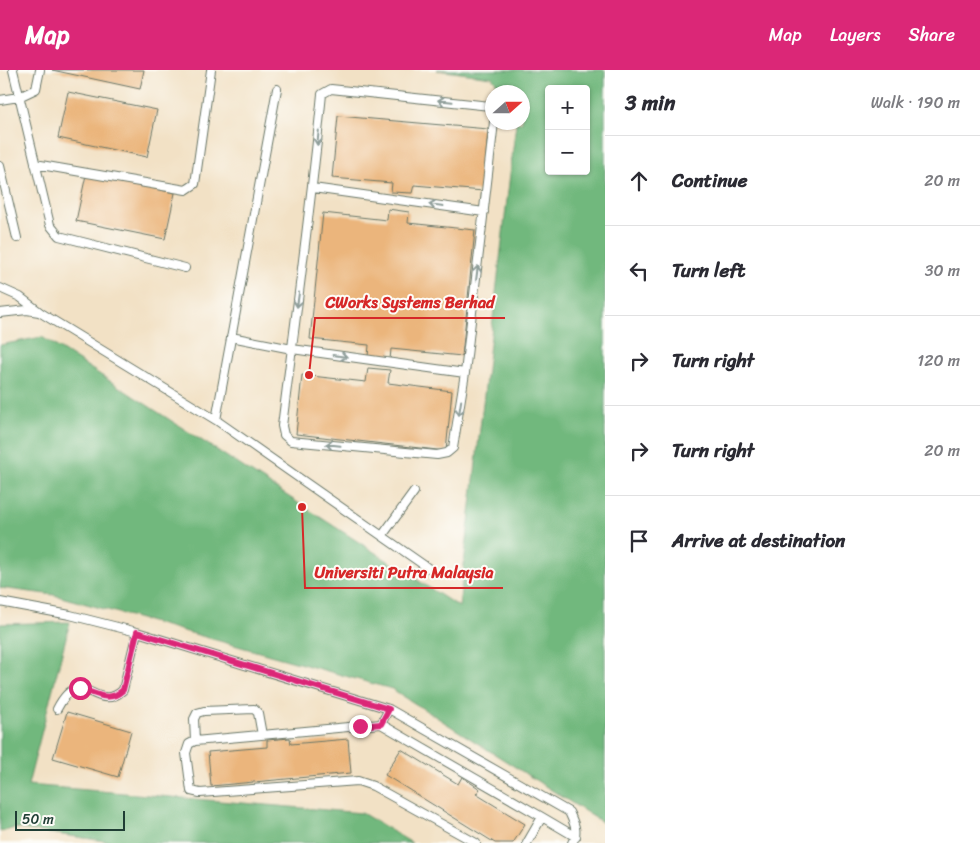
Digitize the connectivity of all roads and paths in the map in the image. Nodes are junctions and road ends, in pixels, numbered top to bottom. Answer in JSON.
{"nodes":[{"id":1,"x":13,"y":70,"type":"edge"},
{"id":2,"x":40,"y":70,"type":"edge"},
{"id":3,"x":211,"y":70,"type":"edge"},
{"id":4,"x":277,"y":89,"type":"dead end"},
{"id":5,"x":19,"y":97,"type":"junction"},
{"id":6,"x":0,"y":100,"type":"edge"},
{"id":7,"x":485,"y":106,"type":"edge"},
{"id":8,"x":493,"y":130,"type":"edge"},
{"id":9,"x":35,"y":164,"type":"junction"},
{"id":10,"x":0,"y":166,"type":"edge"},
{"id":11,"x":313,"y":188,"type":"junction"},
{"id":12,"x":484,"y":212,"type":"junction"},
{"id":13,"x":17,"y":238,"type":"dead end"},
{"id":14,"x":185,"y":268,"type":"dead end"},
{"id":15,"x":0,"y":288,"type":"edge"},
{"id":16,"x":0,"y":313,"type":"edge"},
{"id":17,"x":41,"y":313,"type":"junction"},
{"id":18,"x":231,"y":338,"type":"junction"},
{"id":19,"x":292,"y":349,"type":"junction"},
{"id":20,"x":466,"y":373,"type":"junction"},
{"id":21,"x":216,"y":420,"type":"junction"},
{"id":22,"x":414,"y":492,"type":"dead end"},
{"id":23,"x":382,"y":536,"type":"junction"},
{"id":24,"x":428,"y":568,"type":"dead end"},
{"id":25,"x":0,"y":602,"type":"edge"},
{"id":26,"x":137,"y":632,"type":"junction"},
{"id":27,"x":57,"y":709,"type":"dead end"},
{"id":28,"x":389,"y":709,"type":"junction"},
{"id":29,"x":381,"y":724,"type":"junction"},
{"id":30,"x":262,"y":735,"type":"junction"},
{"id":31,"x":195,"y":741,"type":"junction"},
{"id":32,"x":542,"y":817,"type":"junction"},
{"id":33,"x":574,"y":840,"type":"edge"},
{"id":34,"x":476,"y":843,"type":"edge"},
{"id":35,"x":527,"y":843,"type":"edge"}],
"edges":[{"from":1,"to":5,"type":"lane"},
{"from":2,"to":5,"type":"lane"},
{"from":3,"to":9,"type":"lane"},
{"from":4,"to":18,"type":"lane"},
{"from":5,"to":6,"type":"lane"},
{"from":5,"to":9,"type":"lane"},
{"from":7,"to":11,"type":"lane","one_way":true},
{"from":8,"to":12,"type":"lane"},
{"from":9,"to":14,"type":"lane"},
{"from":10,"to":13,"type":"lane"},
{"from":12,"to":11,"type":"lane","one_way":true},
{"from":11,"to":19,"type":"lane","one_way":true},
{"from":20,"to":12,"type":"lane","one_way":true},
{"from":15,"to":17,"type":"lane"},
{"from":16,"to":17,"type":"lane"},
{"from":17,"to":21,"type":"lane"},
{"from":18,"to":19,"type":"lane"},
{"from":18,"to":21,"type":"lane"},
{"from":19,"to":20,"type":"lane","one_way":true},
{"from":20,"to":19,"type":"lane","one_way":true},
{"from":21,"to":23,"type":"lane"},
{"from":22,"to":23,"type":"lane"},
{"from":23,"to":24,"type":"lane"},
{"from":25,"to":26,"type":"lane"},
{"from":26,"to":27,"type":"lane"},
{"from":26,"to":28,"type":"lane"},
{"from":28,"to":29,"type":"lane"},
{"from":28,"to":33,"type":"lane"},
{"from":29,"to":30,"type":"lane"},
{"from":29,"to":32,"type":"lane"},
{"from":30,"to":31,"type":"lane"},
{"from":30,"to":31,"type":"lane"},
{"from":31,"to":34,"type":"lane"},
{"from":32,"to":33,"type":"lane"},
{"from":32,"to":35,"type":"lane"}]}
